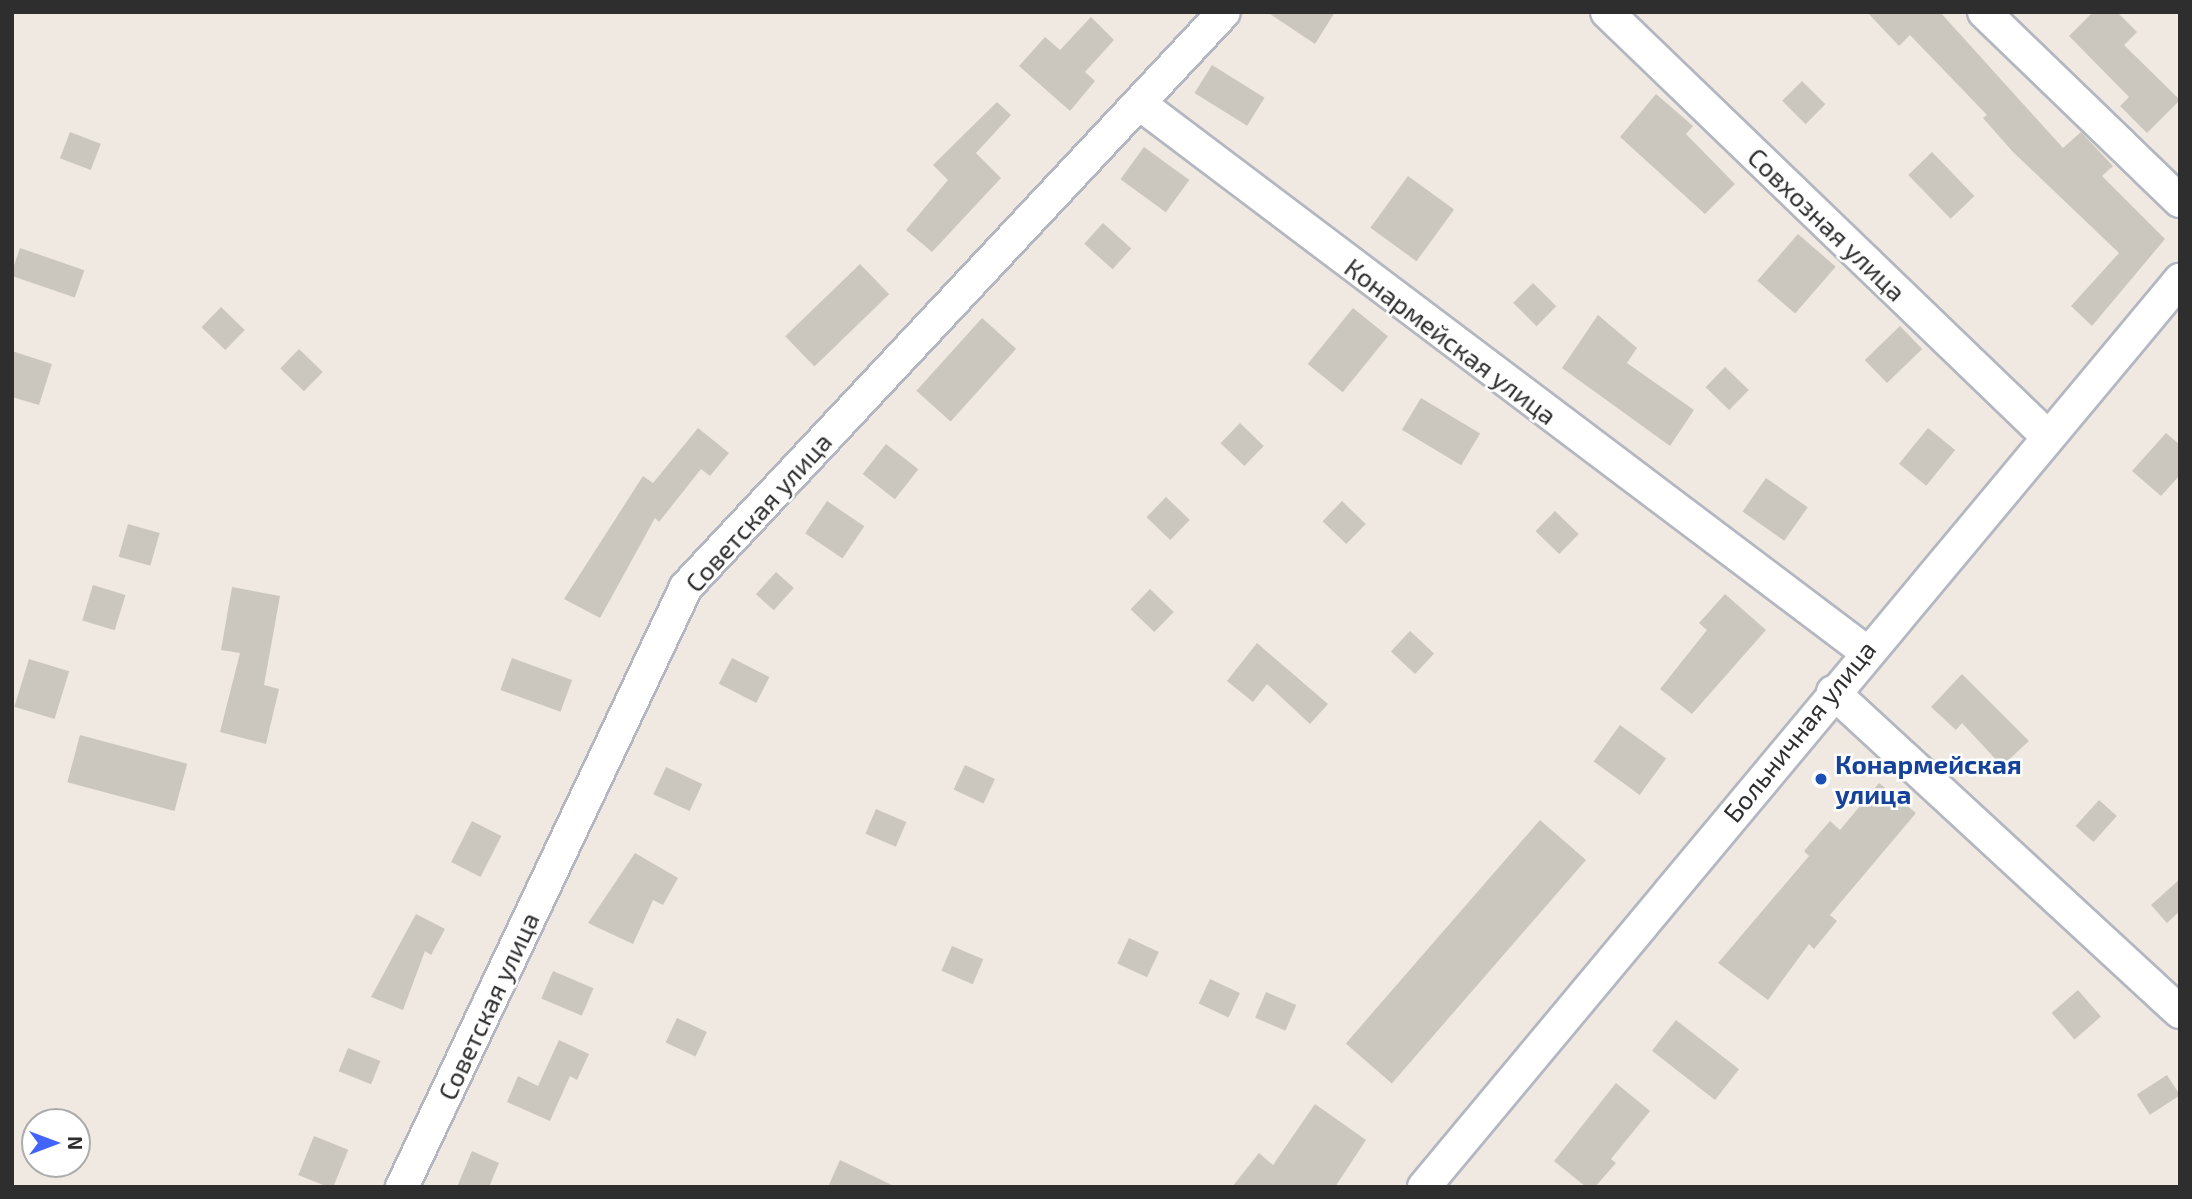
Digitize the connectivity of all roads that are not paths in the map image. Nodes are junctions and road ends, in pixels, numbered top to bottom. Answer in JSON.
{"nodes":[{"id":1,"x":1224,"y":12,"type":"edge"},
{"id":2,"x":1608,"y":12,"type":"edge"},
{"id":3,"x":1984,"y":12,"type":"edge"},
{"id":4,"x":1140,"y":104,"type":"junction"},
{"id":5,"x":2180,"y":201,"type":"edge"},
{"id":6,"x":2180,"y":280,"type":"edge"},
{"id":7,"x":2046,"y":435,"type":"junction"},
{"id":8,"x":1865,"y":651,"type":"junction"},
{"id":9,"x":1833,"y":692,"type":"junction"},
{"id":10,"x":2180,"y":1012,"type":"edge"},
{"id":11,"x":402,"y":1187,"type":"edge"},
{"id":12,"x":1424,"y":1187,"type":"edge"}],
"edges":[{"from":1,"to":4,"type":"street","name":"Советская улица"},
{"from":2,"to":7,"type":"street","name":"Совхозная улица"},
{"from":3,"to":5,"type":"street"},
{"from":4,"to":8,"type":"street","name":"Конармейская улица"},
{"from":4,"to":11,"type":"street","name":"Советская улица"},
{"from":6,"to":7,"type":"street","name":"Больничная улица"},
{"from":7,"to":8,"type":"street","name":"Больничная улица"},
{"from":8,"to":9,"type":"street","name":"Больничная улица"},
{"from":9,"to":10,"type":"street"},
{"from":9,"to":12,"type":"street","name":"Больничная улица"}]}
